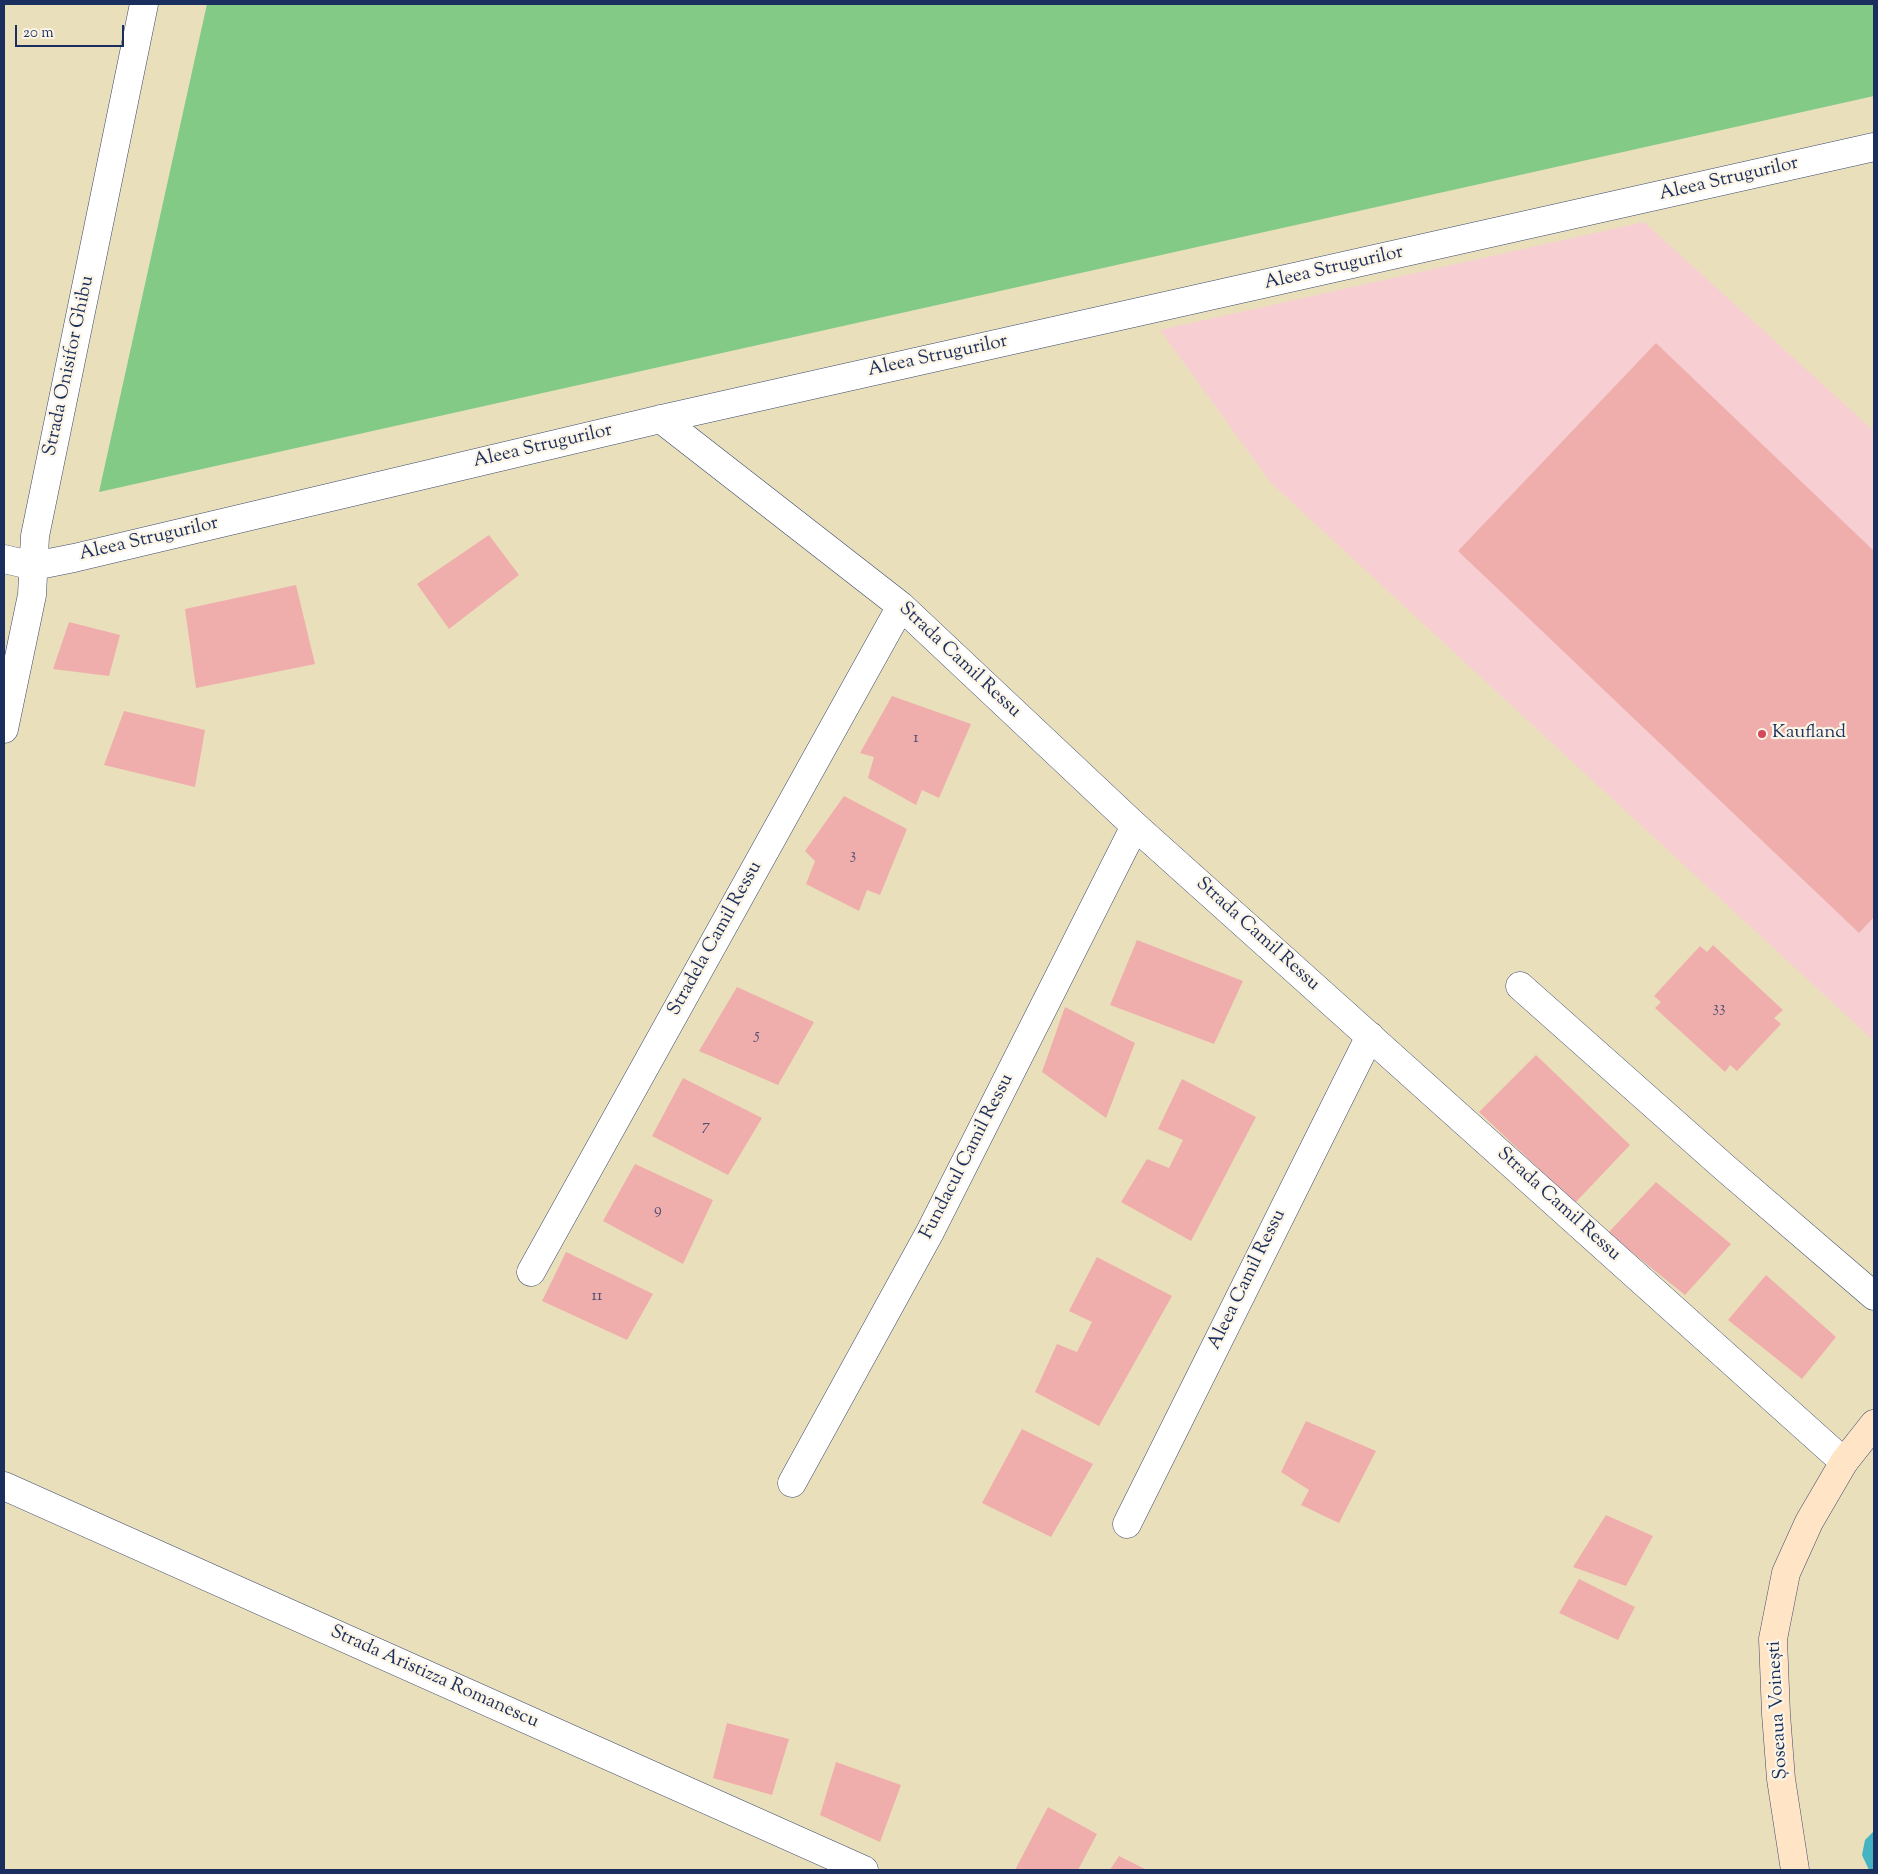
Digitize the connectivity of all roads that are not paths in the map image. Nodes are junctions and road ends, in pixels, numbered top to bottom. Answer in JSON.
{"nodes":[{"id":1,"x":144,"y":4,"type":"edge"},
{"id":2,"x":1874,"y":147,"type":"edge"},
{"id":3,"x":661,"y":419,"type":"junction"},
{"id":4,"x":4,"y":559,"type":"edge"},
{"id":5,"x":34,"y":566,"type":"junction"},
{"id":6,"x":901,"y":606,"type":"junction"},
{"id":7,"x":4,"y":729,"type":"edge"},
{"id":8,"x":1135,"y":826,"type":"junction"},
{"id":9,"x":1520,"y":986,"type":"dead end"},
{"id":10,"x":1370,"y":1036,"type":"junction"},
{"id":11,"x":531,"y":1272,"type":"dead end"},
{"id":12,"x":1874,"y":1296,"type":"edge"},
{"id":13,"x":1874,"y":1424,"type":"edge"},
{"id":14,"x":1844,"y":1462,"type":"junction"},
{"id":15,"x":792,"y":1483,"type":"dead end"},
{"id":16,"x":4,"y":1486,"type":"edge"},
{"id":17,"x":1127,"y":1524,"type":"dead end"},
{"id":18,"x":864,"y":1870,"type":"edge"},
{"id":19,"x":1795,"y":1870,"type":"edge"}],
"edges":[{"from":1,"to":5,"type":"street","name":"Strada Onisifor Ghibu"},
{"from":2,"to":3,"type":"street","name":"Aleea Strugurilor"},
{"from":3,"to":5,"type":"street","name":"Aleea Strugurilor"},
{"from":3,"to":6,"type":"street","name":"Strada Camil Ressu"},
{"from":4,"to":5,"type":"street","name":"Aleea Strugurilor"},
{"from":5,"to":7,"type":"street","name":"Strada Onisifor Ghibu"},
{"from":6,"to":8,"type":"street","name":"Strada Camil Ressu"},
{"from":6,"to":11,"type":"street","name":"Stradela Camil Ressu"},
{"from":8,"to":10,"type":"street","name":"Strada Camil Ressu"},
{"from":8,"to":15,"type":"street","name":"Fundacul Camil Ressu"},
{"from":9,"to":12,"type":"street"},
{"from":10,"to":14,"type":"street","name":"Strada Camil Ressu"},
{"from":10,"to":17,"type":"street","name":"Aleea Camil Ressu"},
{"from":13,"to":14,"type":"main road","name":"Șoseaua Voinești"},
{"from":14,"to":19,"type":"main road","name":"Șoseaua Voinești"},
{"from":16,"to":18,"type":"street","name":"Strada Aristizza Romanescu"}]}
